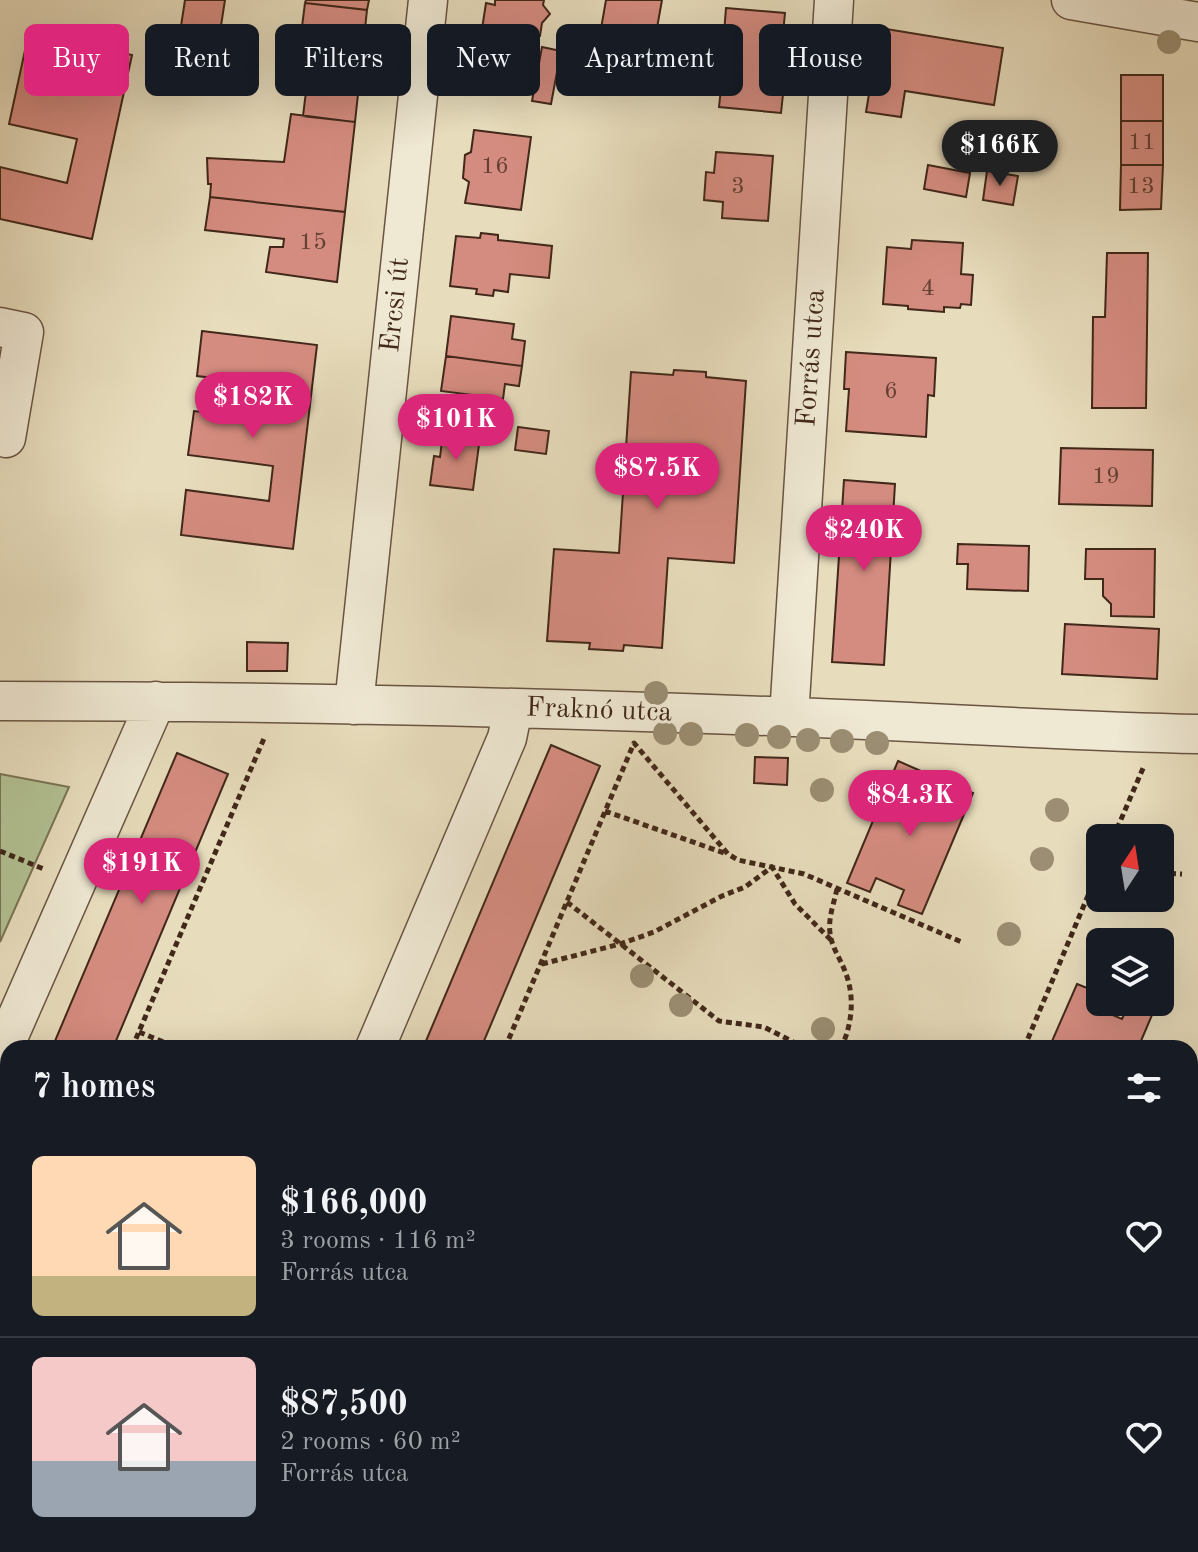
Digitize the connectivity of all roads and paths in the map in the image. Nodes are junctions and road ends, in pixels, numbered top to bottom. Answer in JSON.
{"nodes":[{"id":1,"x":428,"y":0,"type":"edge"},
{"id":2,"x":834,"y":0,"type":"edge"},
{"id":3,"x":1071,"y":0,"type":"edge"},
{"id":4,"x":1198,"y":22,"type":"edge"},
{"id":5,"x":0,"y":327,"type":"edge"},
{"id":6,"x":6,"y":438,"type":"dead end"},
{"id":7,"x":0,"y":701,"type":"edge"},
{"id":8,"x":156,"y":701,"type":"junction"},
{"id":9,"x":354,"y":705,"type":"junction"},
{"id":10,"x":513,"y":709,"type":"junction"},
{"id":11,"x":789,"y":717,"type":"junction"},
{"id":12,"x":266,"y":734,"type":"dead end"},
{"id":13,"x":1198,"y":734,"type":"edge"},
{"id":14,"x":1147,"y":761,"type":"dead end"},
{"id":15,"x":605,"y":811,"type":"junction"},
{"id":16,"x":1119,"y":824,"type":"edge"},
{"id":17,"x":0,"y":851,"type":"edge"},
{"id":18,"x":728,"y":854,"type":"junction"},
{"id":19,"x":772,"y":867,"type":"junction"},
{"id":20,"x":1174,"y":874,"type":"edge"},
{"id":21,"x":1182,"y":874,"type":"dead end"},
{"id":22,"x":76,"y":882,"type":"junction"},
{"id":23,"x":837,"y":889,"type":"junction"},
{"id":24,"x":1086,"y":900,"type":"edge"},
{"id":25,"x":567,"y":902,"type":"junction"},
{"id":26,"x":832,"y":941,"type":"junction"},
{"id":27,"x":964,"y":943,"type":"dead end"},
{"id":28,"x":620,"y":944,"type":"junction"},
{"id":29,"x":541,"y":964,"type":"junction"},
{"id":30,"x":139,"y":1032,"type":"junction"},
{"id":31,"x":7,"y":1040,"type":"edge"},
{"id":32,"x":136,"y":1040,"type":"edge"},
{"id":33,"x":158,"y":1040,"type":"edge"},
{"id":34,"x":378,"y":1040,"type":"edge"},
{"id":35,"x":508,"y":1040,"type":"edge"},
{"id":36,"x":789,"y":1040,"type":"edge"},
{"id":37,"x":845,"y":1040,"type":"edge"},
{"id":38,"x":1027,"y":1040,"type":"edge"}],
"edges":[{"from":1,"to":9,"type":"street","name":"Ercsi út"},
{"from":2,"to":11,"type":"street","name":"Forrás utca"},
{"from":3,"to":4,"type":"street"},
{"from":5,"to":6,"type":"street"},
{"from":7,"to":8,"type":"street","name":"Fraknó utca"},
{"from":8,"to":9,"type":"street","name":"Fraknó utca"},
{"from":8,"to":22,"type":"street"},
{"from":9,"to":10,"type":"street","name":"Fraknó utca"},
{"from":10,"to":11,"type":"street","name":"Fraknó utca"},
{"from":10,"to":34,"type":"street"},
{"from":11,"to":13,"type":"street","name":"Fraknó utca"},
{"from":12,"to":30,"type":"path"},
{"from":14,"to":16,"type":"path"},
{"from":15,"to":18,"type":"path"},
{"from":15,"to":18,"type":"path"},
{"from":15,"to":25,"type":"path"},
{"from":17,"to":22,"type":"path"},
{"from":18,"to":19,"type":"path"},
{"from":19,"to":23,"type":"path"},
{"from":19,"to":26,"type":"path"},
{"from":19,"to":28,"type":"path"},
{"from":20,"to":21,"type":"path"},
{"from":22,"to":31,"type":"street"},
{"from":23,"to":26,"type":"path"},
{"from":23,"to":27,"type":"path"},
{"from":24,"to":38,"type":"path"},
{"from":25,"to":28,"type":"path"},
{"from":25,"to":29,"type":"path"},
{"from":26,"to":37,"type":"path"},
{"from":28,"to":29,"type":"path"},
{"from":28,"to":36,"type":"path"},
{"from":29,"to":35,"type":"path"},
{"from":30,"to":32,"type":"path"},
{"from":30,"to":33,"type":"path"}]}
